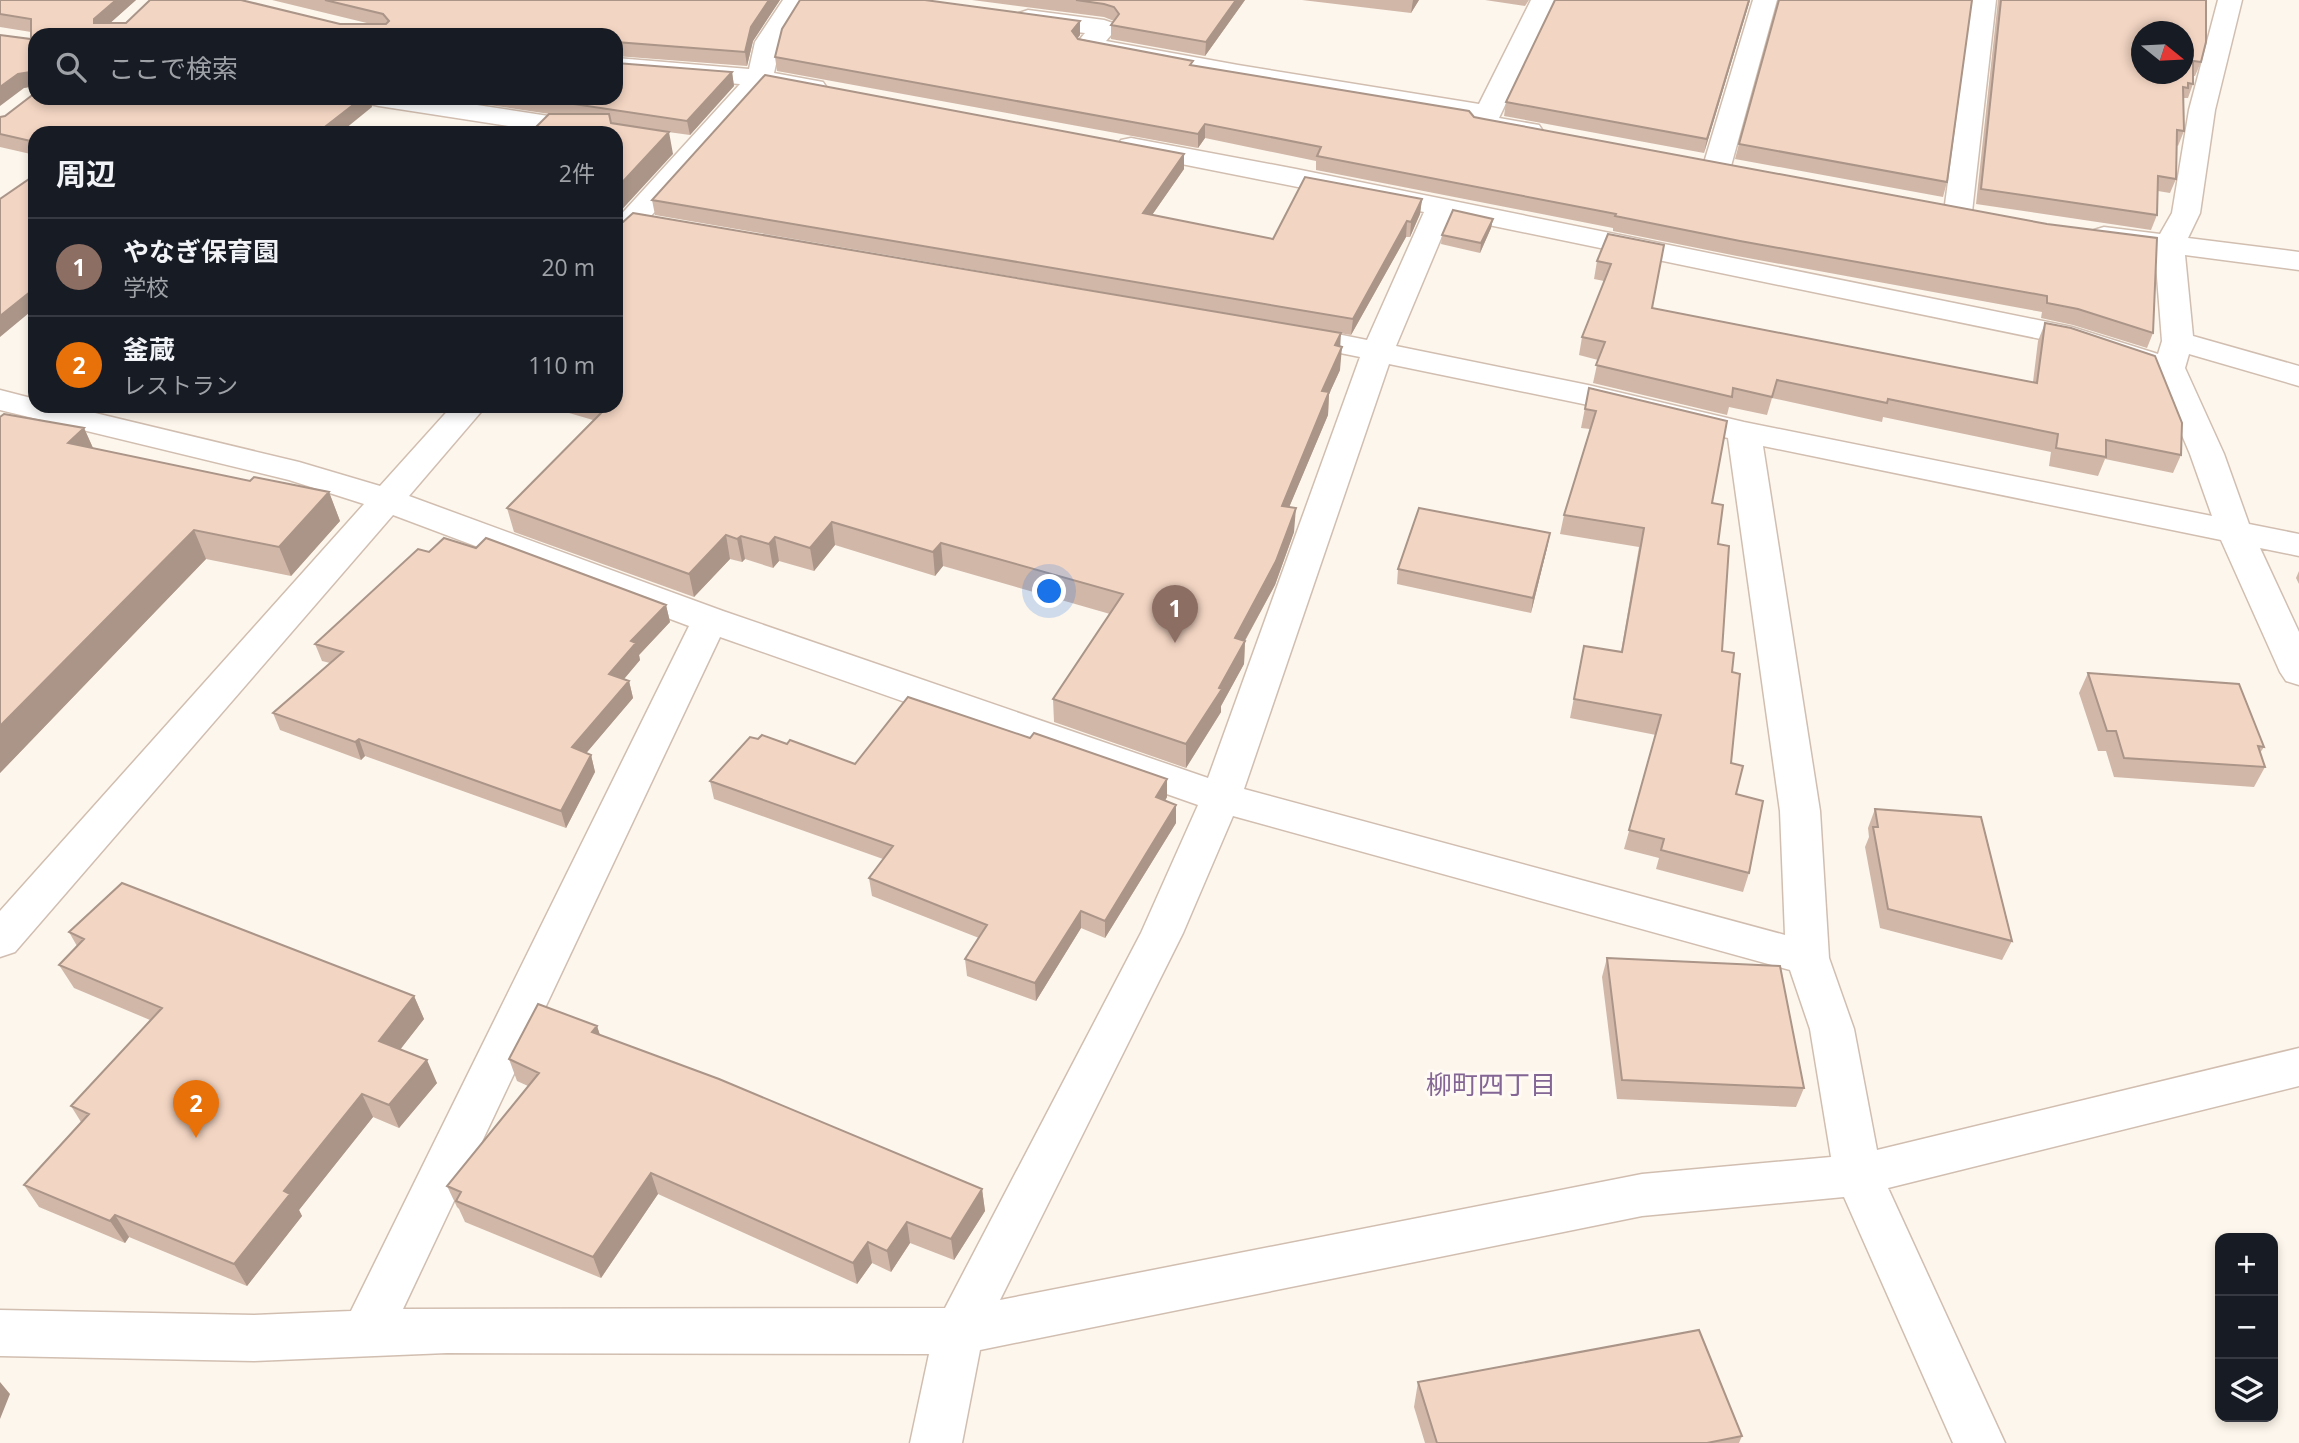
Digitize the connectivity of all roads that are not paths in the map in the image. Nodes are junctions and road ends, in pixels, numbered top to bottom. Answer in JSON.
{"nodes":[{"id":1,"x":795,"y":0,"type":"edge"},
{"id":2,"x":1543,"y":0,"type":"edge"},
{"id":3,"x":1765,"y":0,"type":"edge"},
{"id":4,"x":1984,"y":0,"type":"edge"},
{"id":5,"x":2230,"y":0,"type":"edge"},
{"id":6,"x":1007,"y":15,"type":"edge"},
{"id":7,"x":623,"y":67,"type":"edge"},
{"id":8,"x":760,"y":78,"type":"junction"},
{"id":9,"x":843,"y":93,"type":"edge"},
{"id":10,"x":422,"y":105,"type":"edge"},
{"id":11,"x":441,"y":108,"type":"junction"},
{"id":12,"x":1486,"y":113,"type":"junction"},
{"id":13,"x":422,"y":126,"type":"edge"},
{"id":14,"x":559,"y":126,"type":"edge"},
{"id":15,"x":1548,"y":135,"type":"edge"},
{"id":16,"x":1104,"y":141,"type":"edge"},
{"id":17,"x":1718,"y":166,"type":"edge"},
{"id":18,"x":1440,"y":207,"type":"junction"},
{"id":19,"x":1957,"y":212,"type":"edge"},
{"id":20,"x":634,"y":229,"type":"edge"},
{"id":21,"x":2080,"y":233,"type":"edge"},
{"id":22,"x":2169,"y":246,"type":"junction"},
{"id":23,"x":2299,"y":261,"type":"edge"},
{"id":24,"x":1256,"y":328,"type":"edge"},
{"id":25,"x":1378,"y":351,"type":"junction"},
{"id":26,"x":2173,"y":354,"type":"junction"},
{"id":27,"x":2299,"y":376,"type":"edge"},
{"id":28,"x":0,"y":400,"type":"edge"},
{"id":29,"x":28,"y":404,"type":"edge"},
{"id":30,"x":96,"y":413,"type":"edge"},
{"id":31,"x":464,"y":413,"type":"edge"},
{"id":32,"x":118,"y":416,"type":"edge"},
{"id":33,"x":1744,"y":432,"type":"junction"},
{"id":34,"x":387,"y":500,"type":"junction"},
{"id":35,"x":2234,"y":530,"type":"junction"},
{"id":36,"x":2299,"y":545,"type":"edge"},
{"id":37,"x":710,"y":620,"type":"junction"},
{"id":38,"x":2299,"y":672,"type":"edge"},
{"id":39,"x":1221,"y":798,"type":"junction"},
{"id":40,"x":0,"y":940,"type":"edge"},
{"id":41,"x":1808,"y":958,"type":"junction"},
{"id":42,"x":2299,"y":1068,"type":"edge"},
{"id":43,"x":1858,"y":1175,"type":"junction"},
{"id":44,"x":959,"y":1331,"type":"junction"},
{"id":45,"x":0,"y":1333,"type":"edge"},
{"id":46,"x":366,"y":1333,"type":"junction"},
{"id":47,"x":936,"y":1443,"type":"edge"},
{"id":48,"x":1979,"y":1443,"type":"edge"}],
"edges":[{"from":1,"to":8,"type":"street"},
{"from":2,"to":12,"type":"street"},
{"from":3,"to":17,"type":"street"},
{"from":4,"to":19,"type":"street"},
{"from":5,"to":22,"type":"street"},
{"from":6,"to":12,"type":"street"},
{"from":7,"to":8,"type":"street"},
{"from":8,"to":9,"type":"street"},
{"from":8,"to":20,"type":"street"},
{"from":10,"to":11,"type":"street"},
{"from":11,"to":13,"type":"street"},
{"from":11,"to":14,"type":"street"},
{"from":12,"to":15,"type":"street"},
{"from":16,"to":18,"type":"street"},
{"from":18,"to":25,"type":"street"},
{"from":18,"to":26,"type":"street"},
{"from":21,"to":22,"type":"street"},
{"from":22,"to":23,"type":"street"},
{"from":22,"to":26,"type":"street"},
{"from":24,"to":25,"type":"street"},
{"from":25,"to":33,"type":"street"},
{"from":25,"to":39,"type":"street"},
{"from":26,"to":27,"type":"street"},
{"from":26,"to":35,"type":"street"},
{"from":28,"to":29,"type":"street"},
{"from":30,"to":32,"type":"street"},
{"from":31,"to":34,"type":"street"},
{"from":32,"to":34,"type":"street"},
{"from":33,"to":35,"type":"street"},
{"from":33,"to":41,"type":"street"},
{"from":34,"to":37,"type":"street"},
{"from":34,"to":40,"type":"street"},
{"from":35,"to":36,"type":"street"},
{"from":35,"to":38,"type":"street"},
{"from":37,"to":39,"type":"street"},
{"from":37,"to":46,"type":"street"},
{"from":39,"to":41,"type":"street"},
{"from":39,"to":44,"type":"street"},
{"from":41,"to":43,"type":"street"},
{"from":42,"to":43,"type":"street"},
{"from":43,"to":44,"type":"street"},
{"from":43,"to":48,"type":"street"},
{"from":44,"to":46,"type":"street"},
{"from":44,"to":47,"type":"street"},
{"from":45,"to":46,"type":"street"}]}
